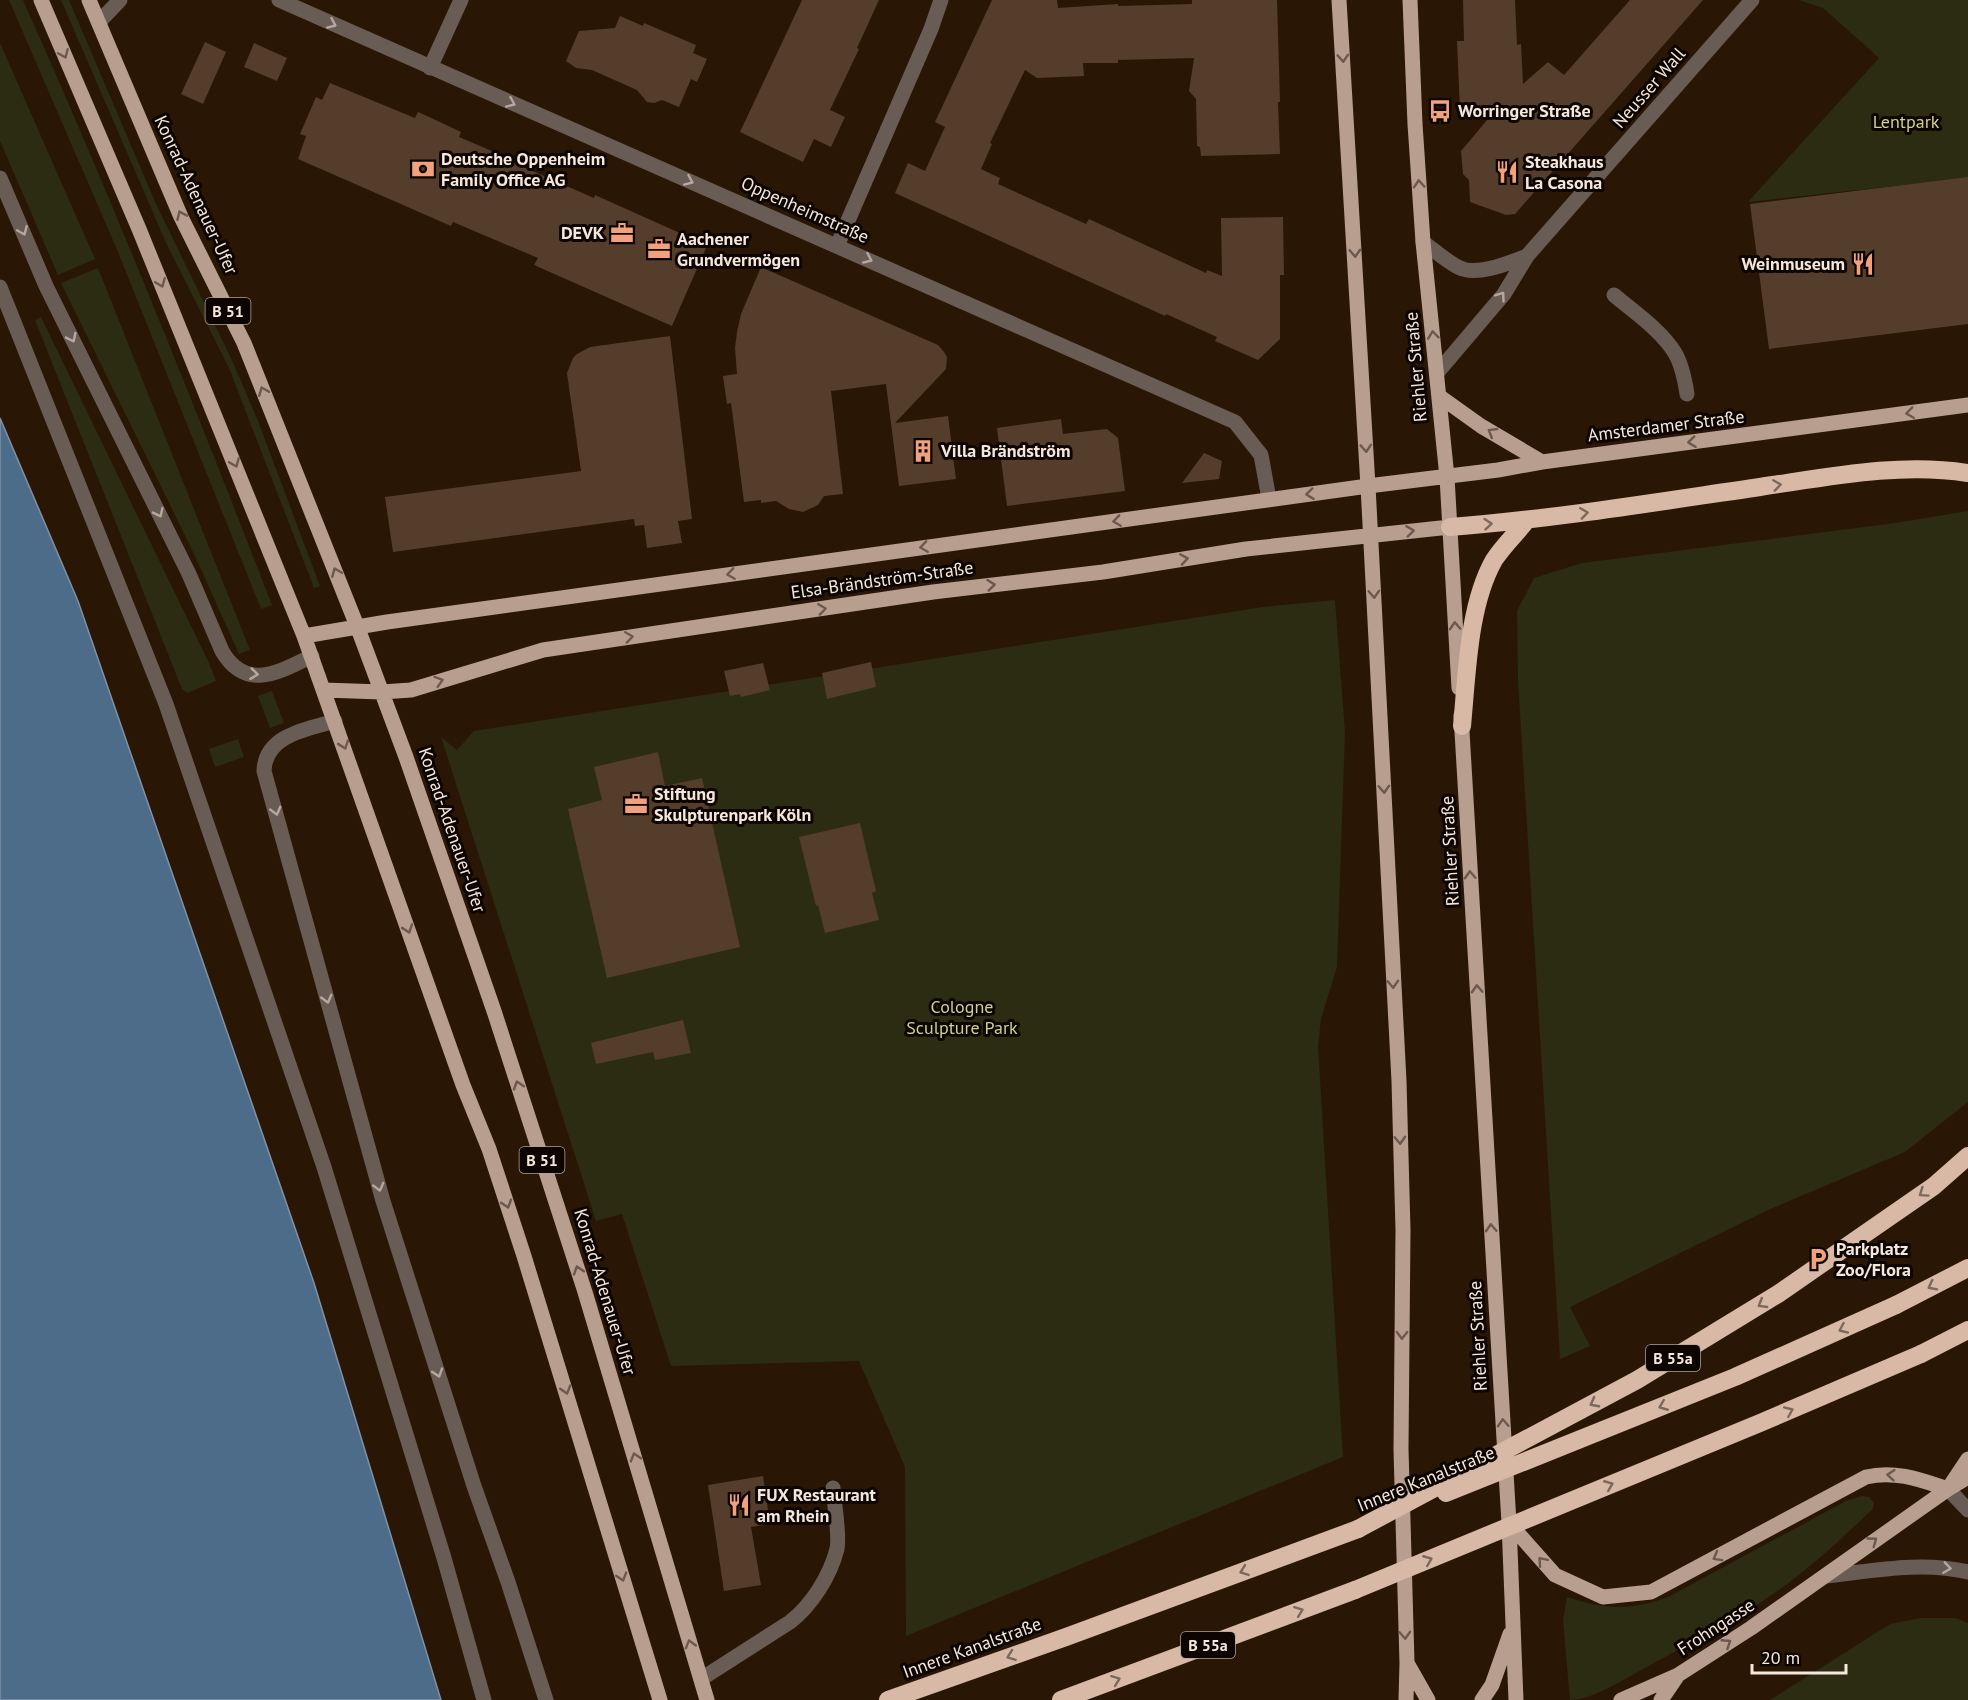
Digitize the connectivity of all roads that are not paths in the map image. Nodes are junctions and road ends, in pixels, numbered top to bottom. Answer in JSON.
{"nodes":[{"id":1,"x":40,"y":0,"type":"edge"},
{"id":2,"x":89,"y":0,"type":"edge"},
{"id":3,"x":120,"y":0,"type":"edge"},
{"id":4,"x":279,"y":0,"type":"edge"},
{"id":5,"x":461,"y":0,"type":"edge"},
{"id":6,"x":941,"y":0,"type":"edge"},
{"id":7,"x":1339,"y":0,"type":"edge"},
{"id":8,"x":1410,"y":0,"type":"edge"},
{"id":9,"x":1752,"y":0,"type":"edge"},
{"id":10,"x":99,"y":22,"type":"junction"},
{"id":11,"x":430,"y":68,"type":"junction"},
{"id":12,"x":0,"y":178,"type":"edge"},
{"id":13,"x":1423,"y":242,"type":"junction"},
{"id":14,"x":837,"y":246,"type":"junction"},
{"id":15,"x":1527,"y":256,"type":"junction"},
{"id":16,"x":0,"y":287,"type":"edge"},
{"id":17,"x":1614,"y":295,"type":"dead end"},
{"id":18,"x":1437,"y":373,"type":"junction"},
{"id":19,"x":1687,"y":394,"type":"dead end"},
{"id":20,"x":1438,"y":396,"type":"junction"},
{"id":21,"x":1968,"y":405,"type":"edge"},
{"id":22,"x":1542,"y":462,"type":"junction"},
{"id":23,"x":1968,"y":473,"type":"edge"},
{"id":24,"x":1446,"y":477,"type":"junction"},
{"id":25,"x":1368,"y":486,"type":"junction"},
{"id":26,"x":1269,"y":500,"type":"junction"},
{"id":27,"x":1526,"y":521,"type":"junction"},
{"id":28,"x":1450,"y":527,"type":"junction"},
{"id":29,"x":1371,"y":536,"type":"junction"},
{"id":30,"x":357,"y":626,"type":"junction"},
{"id":31,"x":304,"y":636,"type":"junction"},
{"id":32,"x":312,"y":656,"type":"junction"},
{"id":33,"x":324,"y":690,"type":"junction"},
{"id":34,"x":382,"y":692,"type":"junction"},
{"id":35,"x":335,"y":721,"type":"junction"},
{"id":36,"x":1462,"y":726,"type":"junction"},
{"id":37,"x":1968,"y":1156,"type":"edge"},
{"id":38,"x":1968,"y":1268,"type":"edge"},
{"id":39,"x":1968,"y":1330,"type":"edge"},
{"id":40,"x":1968,"y":1459,"type":"edge"},
{"id":41,"x":1968,"y":1477,"type":"edge"},
{"id":42,"x":833,"y":1488,"type":"dead end"},
{"id":43,"x":1948,"y":1489,"type":"junction"},
{"id":44,"x":1968,"y":1510,"type":"edge"},
{"id":45,"x":1509,"y":1523,"type":"junction"},
{"id":46,"x":1358,"y":1529,"type":"junction"},
{"id":47,"x":1968,"y":1572,"type":"edge"},
{"id":48,"x":1826,"y":1576,"type":"junction"},
{"id":49,"x":1513,"y":1626,"type":"junction"},
{"id":50,"x":1407,"y":1663,"type":"junction"},
{"id":51,"x":1678,"y":1675,"type":"junction"},
{"id":52,"x":701,"y":1679,"type":"junction"},
{"id":53,"x":484,"y":1700,"type":"edge"},
{"id":54,"x":546,"y":1700,"type":"edge"},
{"id":55,"x":660,"y":1700,"type":"edge"},
{"id":56,"x":707,"y":1700,"type":"edge"},
{"id":57,"x":888,"y":1700,"type":"edge"},
{"id":58,"x":1061,"y":1700,"type":"edge"},
{"id":59,"x":1406,"y":1700,"type":"edge"},
{"id":60,"x":1428,"y":1700,"type":"edge"},
{"id":61,"x":1482,"y":1700,"type":"edge"},
{"id":62,"x":1516,"y":1700,"type":"edge"},
{"id":63,"x":1621,"y":1700,"type":"edge"},
{"id":64,"x":1661,"y":1700,"type":"edge"}],
"edges":[{"from":1,"to":31,"type":"main road","number":"B 51","one_way":true},
{"from":2,"to":10,"type":"main road","name":"Konrad-Adenauer-Ufer","number":"B 51"},
{"from":3,"to":10,"type":"street"},
{"from":4,"to":11,"type":"street","name":"Oppenheimstraße","one_way":true},
{"from":5,"to":11,"type":"street"},
{"from":6,"to":14,"type":"street"},
{"from":7,"to":25,"type":"main road","one_way":true},
{"from":13,"to":8,"type":"main road","name":"Riehler Straße","one_way":true},
{"from":9,"to":15,"type":"street","name":"Neusser Wall"},
{"from":30,"to":10,"type":"main road","name":"Konrad-Adenauer-Ufer","number":"B 51","one_way":true},
{"from":11,"to":14,"type":"street","name":"Oppenheimstraße","one_way":true},
{"from":12,"to":32,"type":"street","one_way":true},
{"from":13,"to":15,"type":"street","name":"Neusser Wall"},
{"from":18,"to":13,"type":"main road","name":"Riehler Straße","one_way":true},
{"from":14,"to":26,"type":"street","name":"Oppenheimstraße","one_way":true},
{"from":18,"to":15,"type":"street","name":"Neusser Wall","one_way":true},
{"from":16,"to":53,"type":"street"},
{"from":17,"to":19,"type":"street"},
{"from":18,"to":20,"type":"main road","name":"Riehler Straße"},
{"from":22,"to":20,"type":"main road","one_way":true},
{"from":20,"to":24,"type":"main road","name":"Riehler Straße"},
{"from":21,"to":22,"type":"main road","name":"Amsterdamer Straße","one_way":true},
{"from":22,"to":24,"type":"main road","name":"Amsterdamer Straße"},
{"from":27,"to":23,"type":"highway","one_way":true},
{"from":24,"to":25,"type":"main road","name":"Amsterdamer Straße"},
{"from":24,"to":28,"type":"main road","name":"Riehler Straße"},
{"from":25,"to":26,"type":"main road","name":"Elsa-Brändström-Straße","one_way":true},
{"from":25,"to":29,"type":"main road"},
{"from":26,"to":30,"type":"main road","name":"Elsa-Brändström-Straße","one_way":true},
{"from":28,"to":27,"type":"highway","one_way":true},
{"from":27,"to":36,"type":"highway"},
{"from":29,"to":28,"type":"main road","name":"Elsa-Brändström-Straße","one_way":true},
{"from":36,"to":28,"type":"main road","name":"Riehler Straße","one_way":true},
{"from":34,"to":29,"type":"main road","name":"Elsa-Brändström-Straße","one_way":true},
{"from":29,"to":50,"type":"main road","one_way":true},
{"from":30,"to":31,"type":"main road","name":"Elsa-Brändström-Straße"},
{"from":30,"to":34,"type":"main road","name":"Konrad-Adenauer-Ufer","number":"B 51"},
{"from":31,"to":32,"type":"main road","number":"B 51"},
{"from":32,"to":33,"type":"main road","number":"B 51"},
{"from":33,"to":34,"type":"main road","name":"Elsa-Brändström-Straße"},
{"from":33,"to":35,"type":"main road","number":"B 51"},
{"from":52,"to":34,"type":"main road","name":"Konrad-Adenauer-Ufer","number":"B 51","one_way":true},
{"from":35,"to":54,"type":"street","one_way":true},
{"from":35,"to":55,"type":"main road","number":"B 51","one_way":true},
{"from":45,"to":36,"type":"main road","name":"Riehler Straße","one_way":true},
{"from":37,"to":46,"type":"highway","number":"B 55a","one_way":true,"bridge":true},
{"from":38,"to":46,"type":"highway","name":"Innere Kanalstraße","number":"B 55a","one_way":true,"bridge":true},
{"from":58,"to":39,"type":"highway","number":"B 55a","one_way":true,"bridge":true},
{"from":40,"to":43,"type":"main road"},
{"from":41,"to":43,"type":"main road","name":"Frohngasse"},
{"from":42,"to":52,"type":"street"},
{"from":43,"to":44,"type":"street"},
{"from":43,"to":45,"type":"main road","one_way":true},
{"from":48,"to":43,"type":"main road","name":"Frohngasse","one_way":true},
{"from":45,"to":49,"type":"main road","name":"Riehler Straße"},
{"from":46,"to":57,"type":"highway","name":"Innere Kanalstraße","number":"B 55a","one_way":true},
{"from":48,"to":47,"type":"street","one_way":true},
{"from":51,"to":48,"type":"main road","name":"Frohngasse","one_way":true},
{"from":49,"to":61,"type":"main road"},
{"from":49,"to":62,"type":"main road","name":"Riehler Straße"},
{"from":50,"to":59,"type":"main road"},
{"from":50,"to":60,"type":"main road"},
{"from":51,"to":63,"type":"main road","name":"Frohngasse"},
{"from":51,"to":64,"type":"main road"},
{"from":52,"to":56,"type":"main road","name":"Konrad-Adenauer-Ufer","number":"B 51"}]}
